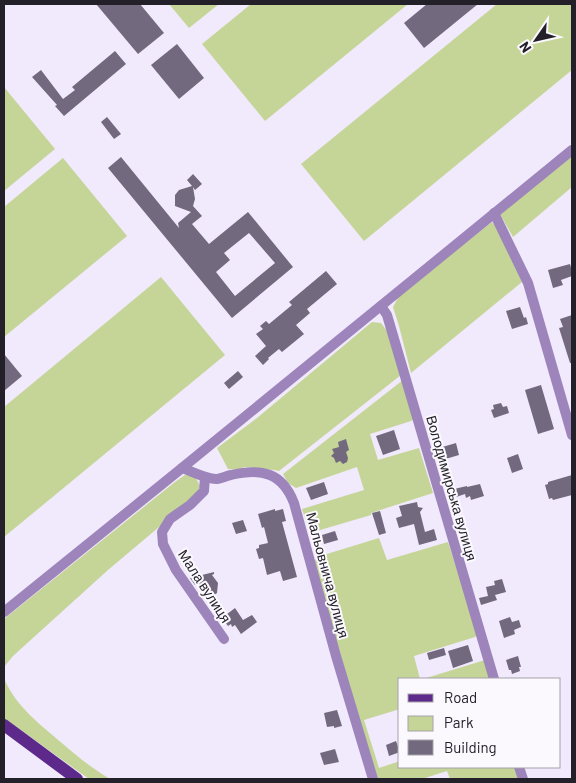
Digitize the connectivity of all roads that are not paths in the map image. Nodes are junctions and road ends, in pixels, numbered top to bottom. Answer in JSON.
{"nodes":[{"id":1,"x":572,"y":150,"type":"edge"},
{"id":2,"x":494,"y":213,"type":"junction"},
{"id":3,"x":381,"y":306,"type":"junction"},
{"id":4,"x":572,"y":435,"type":"edge"},
{"id":5,"x":182,"y":468,"type":"junction"},
{"id":6,"x":205,"y":477,"type":"junction"},
{"id":7,"x":4,"y":612,"type":"edge"},
{"id":8,"x":224,"y":639,"type":"dead end"},
{"id":9,"x":494,"y":678,"type":"edge"},
{"id":10,"x":4,"y":725,"type":"edge"},
{"id":11,"x":77,"y":779,"type":"edge"},
{"id":12,"x":373,"y":779,"type":"edge"}],
"edges":[{"from":1,"to":2,"type":"street"},
{"from":2,"to":3,"type":"street"},
{"from":2,"to":4,"type":"street"},
{"from":3,"to":5,"type":"street"},
{"from":3,"to":9,"type":"street","name":"Володимирська вулиця"},
{"from":5,"to":6,"type":"street","name":"Мальовнича вулиця"},
{"from":5,"to":7,"type":"street"},
{"from":6,"to":8,"type":"street","name":"Мала вулиця"},
{"from":6,"to":12,"type":"street","name":"Мальовнича вулиця"},
{"from":10,"to":11,"type":"main road"}]}
